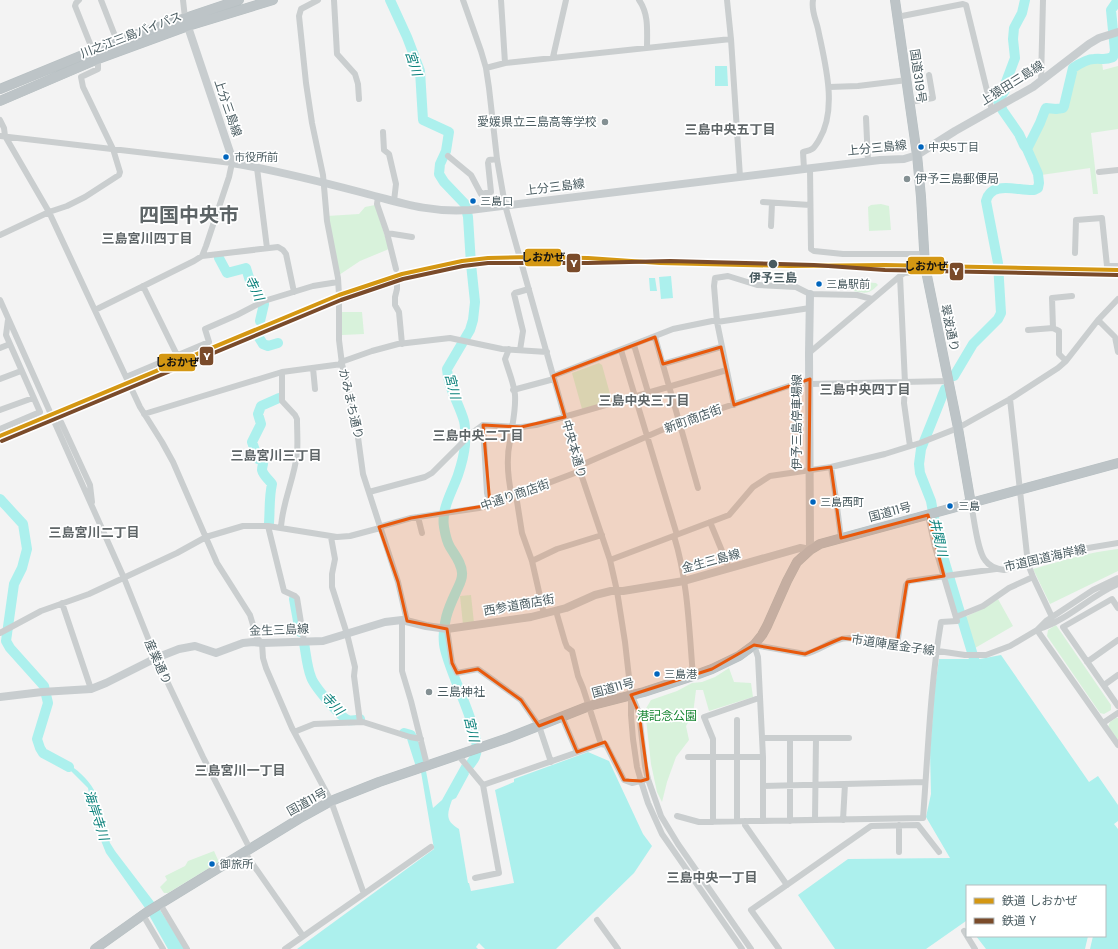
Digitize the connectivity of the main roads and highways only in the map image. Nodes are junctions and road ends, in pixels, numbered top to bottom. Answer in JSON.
{"nodes":[{"id":1,"x":239,"y":0,"type":"edge"},
{"id":2,"x":273,"y":0,"type":"edge"},
{"id":3,"x":895,"y":0,"type":"edge"},
{"id":4,"x":186,"y":22,"type":"junction"},
{"id":5,"x":1115,"y":33,"type":"edge"},
{"id":6,"x":95,"y":55,"type":"junction"},
{"id":7,"x":0,"y":89,"type":"edge"},
{"id":8,"x":0,"y":101,"type":"edge"},
{"id":9,"x":917,"y":156,"type":"junction"},
{"id":10,"x":810,"y":294,"type":"road end"},
{"id":11,"x":1118,"y":463,"type":"edge"},
{"id":12,"x":971,"y":504,"type":"junction"},
{"id":13,"x":810,"y":550,"type":"junction"},
{"id":14,"x":617,"y":591,"type":"joint"},
{"id":15,"x":443,"y":629,"type":"joint"},
{"id":16,"x":0,"y":697,"type":"edge"},
{"id":17,"x":95,"y":949,"type":"edge"}],
"edges":[{"from":1,"to":4,"type":"highway","name":"川之江三島バイパス"},
{"from":2,"to":4,"type":"highway","name":"川之江三島バイパス"},
{"from":3,"to":9,"type":"highway","name":"国道319号"},
{"from":4,"to":6,"type":"highway","name":"川之江三島バイパス"},
{"from":4,"to":6,"type":"highway","name":"川之江三島バイパス"},
{"from":4,"to":9,"type":"main road","name":"上分三島線"},
{"from":5,"to":9,"type":"main road","name":"上猿田三島線"},
{"from":6,"to":7,"type":"highway","name":"川之江三島バイパス"},
{"from":6,"to":8,"type":"highway","name":"川之江三島バイパス"},
{"from":9,"to":12,"type":"highway","name":"翠波通り"},
{"from":10,"to":13,"type":"main road","name":"伊予三島停車場線"},
{"from":11,"to":12,"type":"highway","name":"国道11号"},
{"from":12,"to":13,"type":"highway","name":"国道11号"},
{"from":13,"to":14,"type":"main road","name":"金生三島線"},
{"from":13,"to":17,"type":"highway","name":"国道11号"},
{"from":14,"to":15,"type":"main road","name":"西参道商店街"},
{"from":15,"to":16,"type":"main road","name":"金生三島線"}]}
